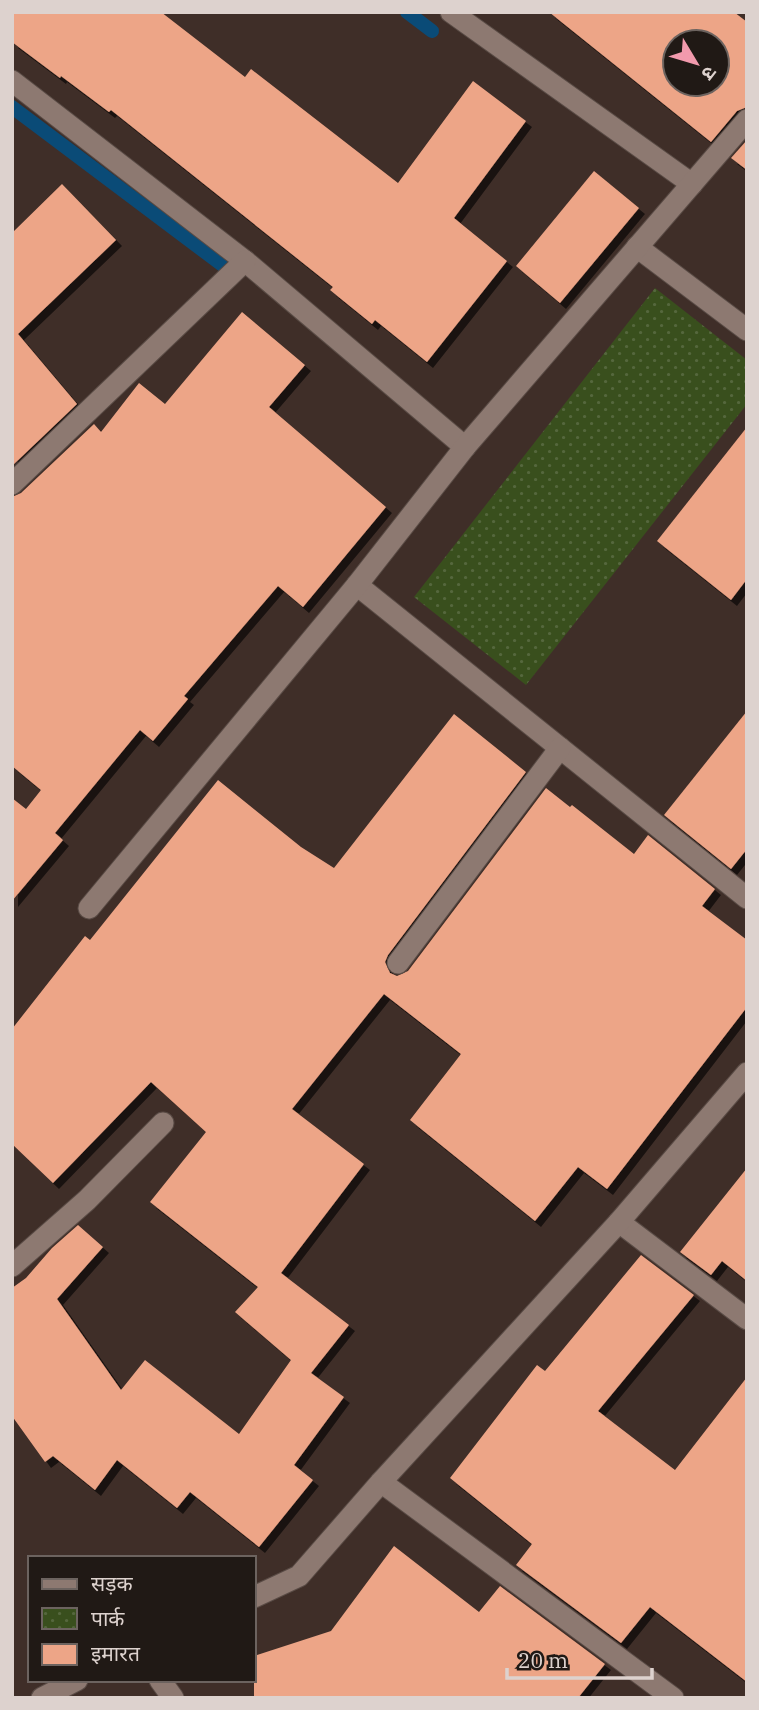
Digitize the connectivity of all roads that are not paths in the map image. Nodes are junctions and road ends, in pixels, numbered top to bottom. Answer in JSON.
{"nodes":[{"id":1,"x":451,"y":12,"type":"edge"},
{"id":2,"x":12,"y":81,"type":"edge"},
{"id":3,"x":747,"y":120,"type":"edge"},
{"id":4,"x":692,"y":184,"type":"junction"},
{"id":5,"x":638,"y":247,"type":"junction"},
{"id":6,"x":245,"y":261,"type":"junction"},
{"id":7,"x":747,"y":330,"type":"edge"},
{"id":8,"x":466,"y":447,"type":"junction"},
{"id":9,"x":12,"y":484,"type":"edge"},
{"id":10,"x":357,"y":585,"type":"junction"},
{"id":11,"x":561,"y":748,"type":"junction"},
{"id":12,"x":747,"y":898,"type":"edge"},
{"id":13,"x":89,"y":908,"type":"dead end"},
{"id":14,"x":398,"y":963,"type":"dead end"},
{"id":15,"x":747,"y":1073,"type":"edge"},
{"id":16,"x":163,"y":1123,"type":"dead end"},
{"id":17,"x":620,"y":1222,"type":"junction"},
{"id":18,"x":12,"y":1266,"type":"edge"},
{"id":19,"x":747,"y":1320,"type":"edge"},
{"id":20,"x":381,"y":1482,"type":"junction"},
{"id":21,"x":256,"y":1596,"type":"edge"},
{"id":22,"x":73,"y":1682,"type":"edge"},
{"id":23,"x":161,"y":1682,"type":"edge"},
{"id":24,"x":43,"y":1698,"type":"edge"},
{"id":25,"x":173,"y":1698,"type":"edge"},
{"id":26,"x":673,"y":1698,"type":"edge"}],
"edges":[{"from":1,"to":4,"type":"street"},
{"from":2,"to":6,"type":"street"},
{"from":3,"to":4,"type":"street"},
{"from":4,"to":5,"type":"street"},
{"from":5,"to":7,"type":"street"},
{"from":5,"to":8,"type":"street"},
{"from":6,"to":8,"type":"street"},
{"from":6,"to":9,"type":"street"},
{"from":8,"to":10,"type":"street"},
{"from":10,"to":11,"type":"street"},
{"from":10,"to":13,"type":"street"},
{"from":11,"to":12,"type":"street"},
{"from":11,"to":14,"type":"street"},
{"from":15,"to":17,"type":"street"},
{"from":16,"to":18,"type":"street"},
{"from":17,"to":19,"type":"street"},
{"from":17,"to":20,"type":"street"},
{"from":20,"to":21,"type":"street"},
{"from":20,"to":26,"type":"street"},
{"from":22,"to":24,"type":"street"},
{"from":23,"to":25,"type":"street"}]}
